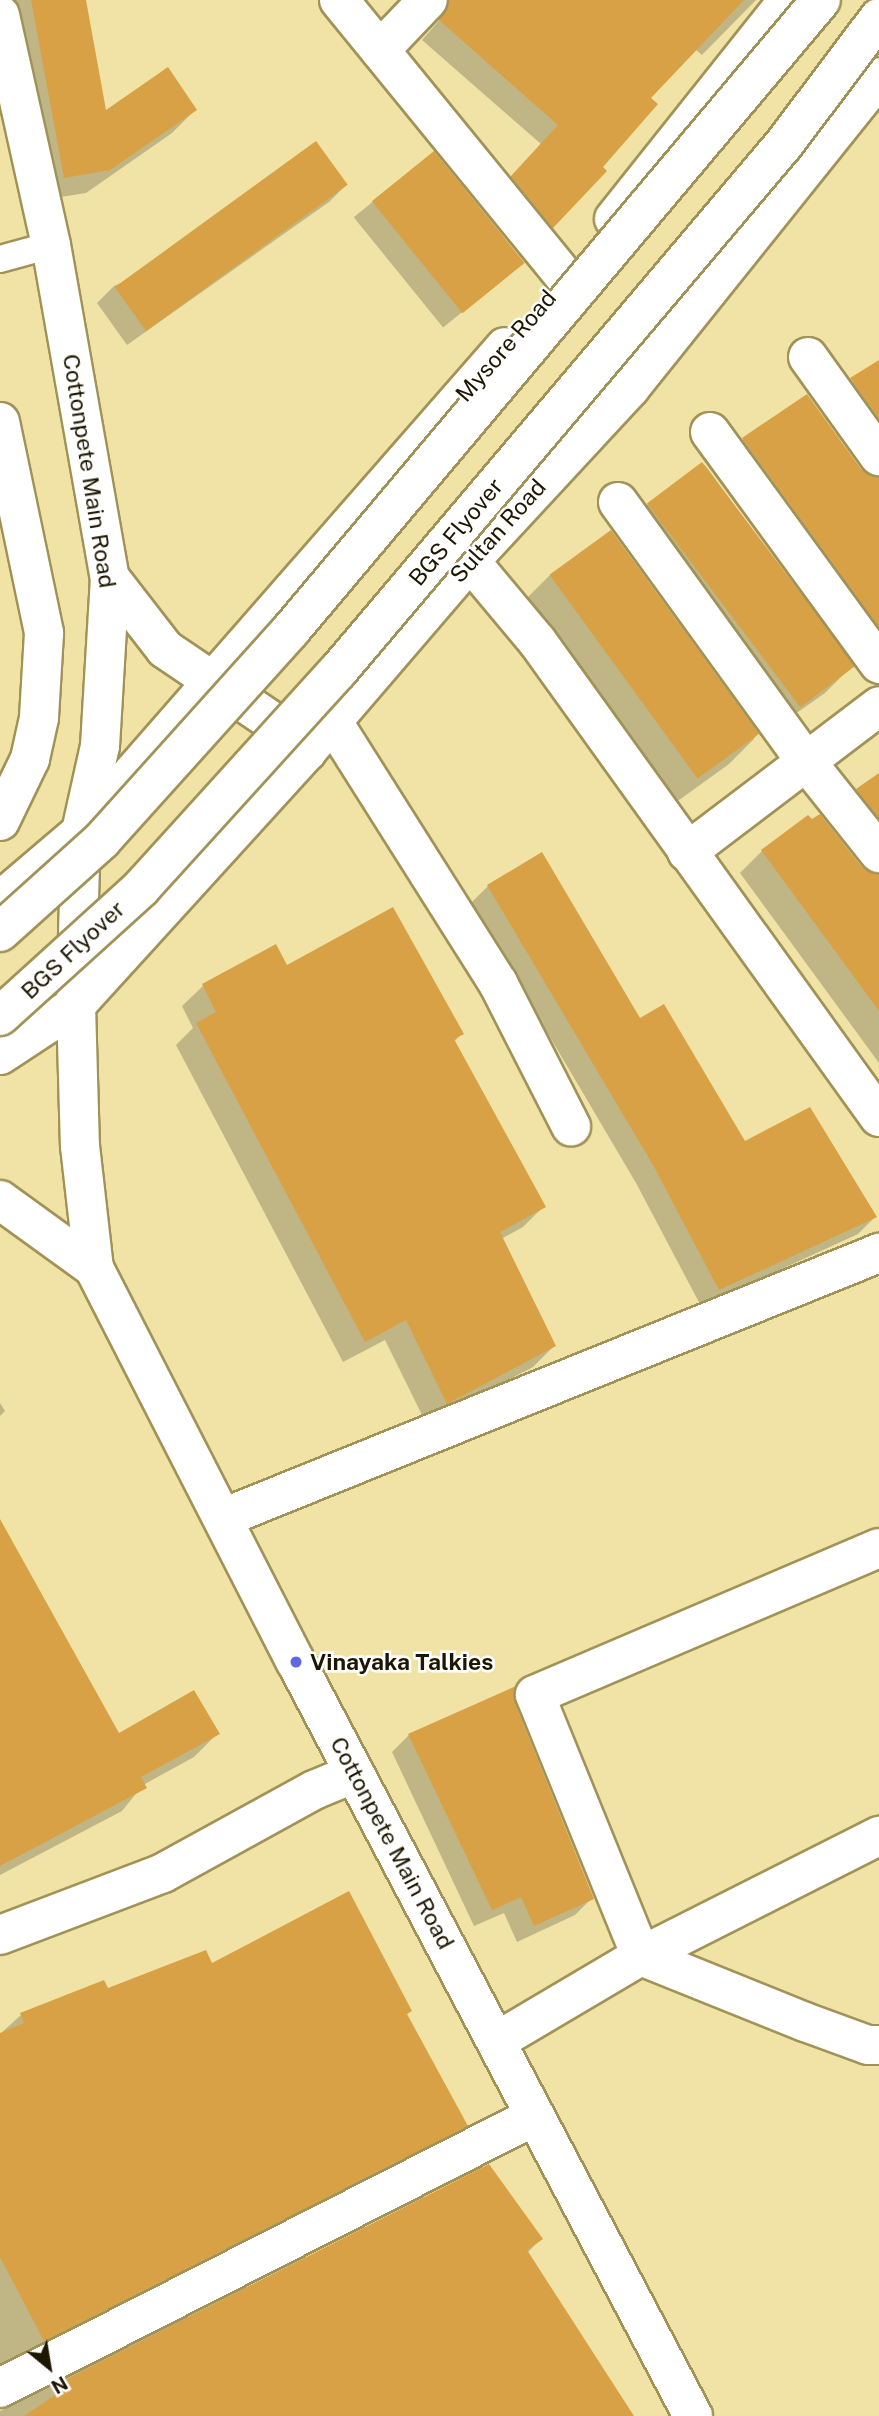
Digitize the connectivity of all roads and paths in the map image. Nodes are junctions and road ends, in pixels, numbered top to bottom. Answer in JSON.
{"nodes":[{"id":1,"x":339,"y":0,"type":"edge"},
{"id":2,"x":428,"y":0,"type":"edge"},
{"id":3,"x":788,"y":0,"type":"edge"},
{"id":4,"x":821,"y":0,"type":"edge"},
{"id":5,"x":0,"y":15,"type":"edge"},
{"id":6,"x":879,"y":18,"type":"edge"},
{"id":7,"x":380,"y":50,"type":"junction"},
{"id":8,"x":879,"y":77,"type":"edge"},
{"id":9,"x":51,"y":245,"type":"junction"},
{"id":10,"x":0,"y":259,"type":"edge"},
{"id":11,"x":565,"y":277,"type":"junction"},
{"id":12,"x":808,"y":357,"type":"dead end"},
{"id":13,"x":0,"y":422,"type":"edge"},
{"id":14,"x":710,"y":432,"type":"dead end"},
{"id":15,"x":879,"y":456,"type":"edge"},
{"id":16,"x":618,"y":502,"type":"dead end"},
{"id":17,"x":470,"y":561,"type":"junction"},
{"id":18,"x":110,"y":578,"type":"junction"},
{"id":19,"x":879,"y":664,"type":"edge"},
{"id":20,"x":214,"y":684,"type":"junction"},
{"id":21,"x":879,"y":706,"type":"edge"},
{"id":22,"x":331,"y":719,"type":"junction"},
{"id":23,"x":307,"y":751,"type":"junction"},
{"id":24,"x":805,"y":760,"type":"junction"},
{"id":25,"x":0,"y":821,"type":"edge"},
{"id":26,"x":81,"y":832,"type":"junction"},
{"id":27,"x":687,"y":852,"type":"junction"},
{"id":28,"x":879,"y":853,"type":"edge"},
{"id":29,"x":1,"y":907,"type":"edge"},
{"id":30,"x":76,"y":1005,"type":"junction"},
{"id":31,"x":0,"y":1016,"type":"edge"},
{"id":32,"x":0,"y":1055,"type":"edge"},
{"id":33,"x":879,"y":1118,"type":"edge"},
{"id":34,"x":571,"y":1126,"type":"dead end"},
{"id":35,"x":0,"y":1200,"type":"edge"},
{"id":36,"x":879,"y":1253,"type":"edge"},
{"id":37,"x":94,"y":1268,"type":"junction"},
{"id":38,"x":223,"y":1518,"type":"junction"},
{"id":39,"x":879,"y":1548,"type":"edge"},
{"id":40,"x":355,"y":1773,"type":"junction"},
{"id":41,"x":879,"y":1836,"type":"edge"},
{"id":42,"x":0,"y":1935,"type":"edge"},
{"id":43,"x":641,"y":1956,"type":"junction"},
{"id":44,"x":497,"y":2041,"type":"junction"},
{"id":45,"x":879,"y":2045,"type":"edge"},
{"id":46,"x":535,"y":2116,"type":"junction"},
{"id":47,"x":0,"y":2388,"type":"edge"},
{"id":48,"x":693,"y":2416,"type":"edge"}],
"edges":[{"from":1,"to":7,"type":"main road"},
{"from":2,"to":7,"type":"main road"},
{"from":3,"to":11,"type":"main road","name":"Mysore Road"},
{"from":4,"to":29,"type":"main road","bridge":true},
{"from":5,"to":9,"type":"main road","name":"Cottonpete Main Road"},
{"from":6,"to":31,"type":"main road","name":"BGS Flyover","bridge":true},
{"from":7,"to":11,"type":"main road"},
{"from":8,"to":17,"type":"main road","name":"Sultan Road"},
{"from":9,"to":10,"type":"lane"},
{"from":9,"to":18,"type":"main road","name":"Cottonpete Main Road"},
{"from":11,"to":20,"type":"main road","name":"Mysore Road"},
{"from":12,"to":15,"type":"main road"},
{"from":13,"to":25,"type":"main road"},
{"from":14,"to":19,"type":"main road"},
{"from":16,"to":24,"type":"main road"},
{"from":17,"to":22,"type":"main road","name":"Sultan Road"},
{"from":17,"to":27,"type":"main road"},
{"from":18,"to":20,"type":"main road"},
{"from":18,"to":26,"type":"main road","name":"Cottonpete Main Road"},
{"from":20,"to":23,"type":"main road"},
{"from":20,"to":26,"type":"main road","name":"Mysore Road"},
{"from":21,"to":24,"type":"main road"},
{"from":22,"to":23,"type":"main road","name":"Sultan Road"},
{"from":22,"to":34,"type":"main road"},
{"from":23,"to":30,"type":"main road","name":"Sultan Road"},
{"from":24,"to":27,"type":"main road"},
{"from":24,"to":28,"type":"main road"},
{"from":26,"to":29,"type":"main road","name":"Mysore Road"},
{"from":26,"to":30,"type":"main road","name":"Cottonpete Main Road"},
{"from":27,"to":33,"type":"main road"},
{"from":30,"to":32,"type":"main road","name":"Sultan Road"},
{"from":30,"to":37,"type":"main road","name":"Cottonpete Main Road"},
{"from":35,"to":37,"type":"main road","name":"Cottonpete Main Road"},
{"from":36,"to":38,"type":"main road"},
{"from":37,"to":38,"type":"main road","name":"Cottonpete Main Road"},
{"from":38,"to":40,"type":"main road","name":"Cottonpete Main Road"},
{"from":39,"to":43,"type":"main road"},
{"from":40,"to":42,"type":"main road"},
{"from":40,"to":44,"type":"main road","name":"Cottonpete Main Road"},
{"from":41,"to":43,"type":"main road"},
{"from":43,"to":44,"type":"main road"},
{"from":43,"to":45,"type":"main road"},
{"from":44,"to":46,"type":"main road","name":"Cottonpete Main Road"},
{"from":46,"to":47,"type":"main road"},
{"from":46,"to":48,"type":"main road","name":"Cottonpete Main Road"}]}
